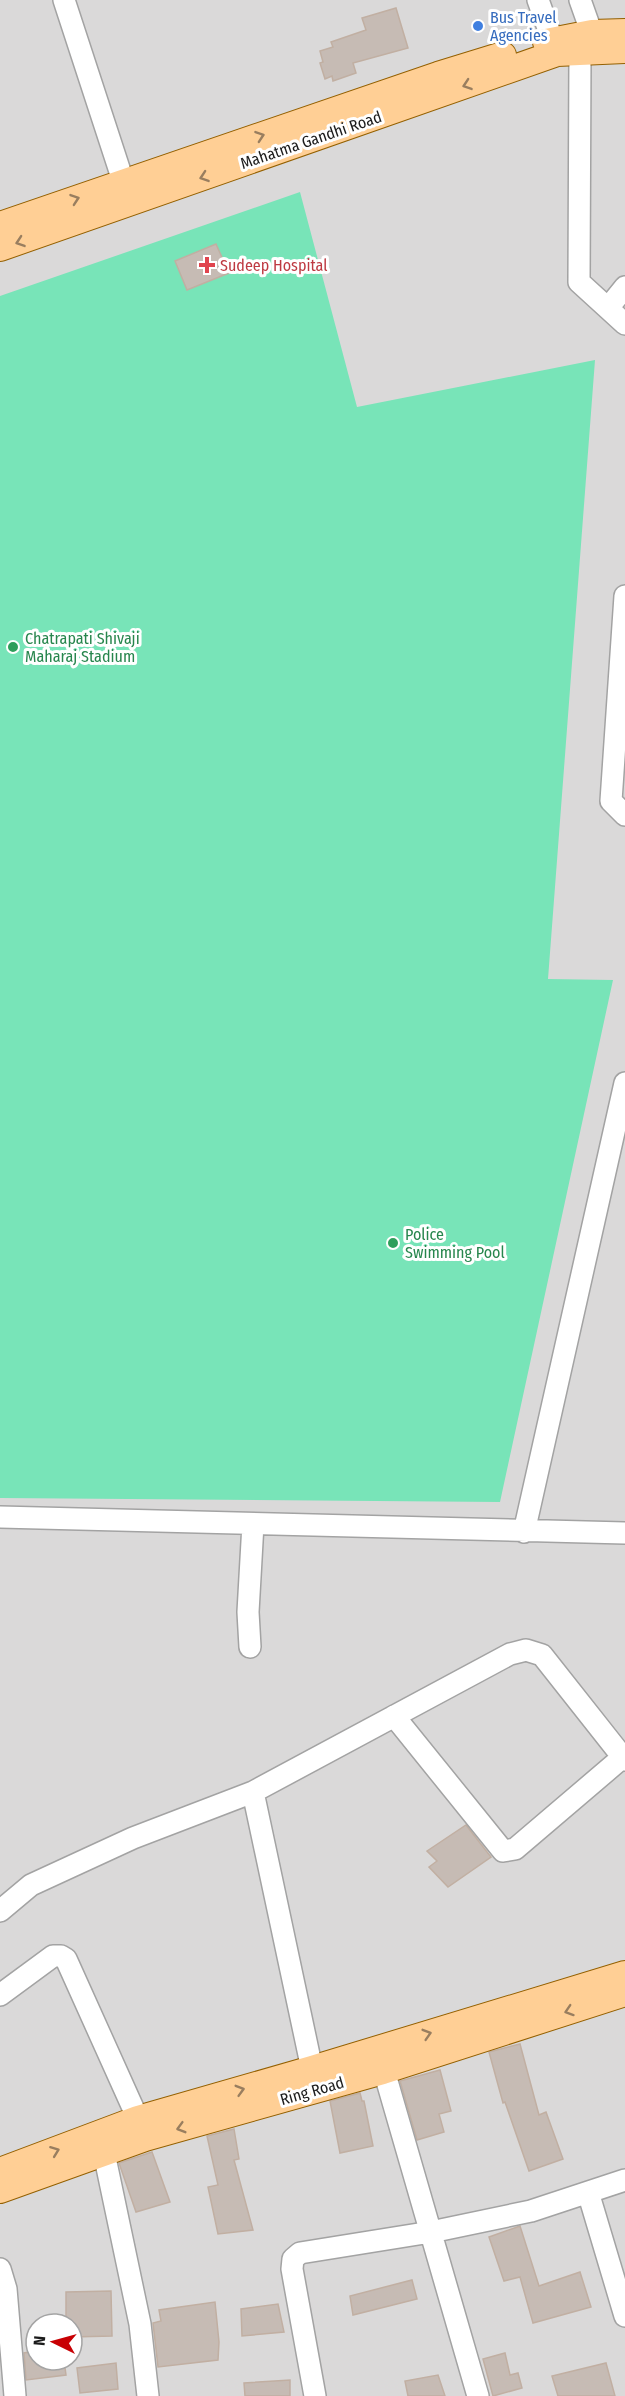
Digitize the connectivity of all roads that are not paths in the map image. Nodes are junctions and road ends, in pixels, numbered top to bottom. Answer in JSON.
{"nodes":[{"id":1,"x":64,"y":0,"type":"edge"},
{"id":2,"x":538,"y":0,"type":"edge"},
{"id":3,"x":580,"y":0,"type":"edge"},
{"id":4,"x":625,"y":32,"type":"edge"},
{"id":5,"x":576,"y":46,"type":"junction"},
{"id":6,"x":625,"y":50,"type":"edge"},
{"id":7,"x":126,"y":193,"type":"junction"},
{"id":8,"x":0,"y":225,"type":"edge"},
{"id":9,"x":0,"y":248,"type":"edge"},
{"id":10,"x":625,"y":287,"type":"edge"},
{"id":11,"x":608,"y":308,"type":"junction"},
{"id":12,"x":625,"y":324,"type":"edge"},
{"id":13,"x":625,"y":596,"type":"edge"},
{"id":14,"x":624,"y":624,"type":"edge"},
{"id":15,"x":625,"y":815,"type":"edge"},
{"id":16,"x":625,"y":1083,"type":"edge"},
{"id":17,"x":0,"y":1517,"type":"edge"},
{"id":18,"x":253,"y":1524,"type":"junction"},
{"id":19,"x":524,"y":1532,"type":"junction"},
{"id":20,"x":625,"y":1533,"type":"edge"},
{"id":21,"x":250,"y":1647,"type":"dead end"},
{"id":22,"x":394,"y":1716,"type":"junction"},
{"id":23,"x":624,"y":1758,"type":"edge"},
{"id":24,"x":253,"y":1792,"type":"junction"},
{"id":25,"x":0,"y":1911,"type":"edge"},
{"id":26,"x":625,"y":1974,"type":"edge"},
{"id":27,"x":625,"y":1993,"type":"edge"},
{"id":28,"x":0,"y":1995,"type":"edge"},
{"id":29,"x":380,"y":2060,"type":"junction"},
{"id":30,"x":312,"y":2069,"type":"junction"},
{"id":31,"x":138,"y":2119,"type":"junction"},
{"id":32,"x":101,"y":2144,"type":"junction"},
{"id":33,"x":0,"y":2171,"type":"edge"},
{"id":34,"x":625,"y":2180,"type":"edge"},
{"id":35,"x":0,"y":2190,"type":"edge"},
{"id":36,"x":588,"y":2192,"type":"junction"},
{"id":37,"x":431,"y":2232,"type":"junction"},
{"id":38,"x":0,"y":2269,"type":"edge"},
{"id":39,"x":625,"y":2316,"type":"edge"},
{"id":40,"x":15,"y":2396,"type":"edge"},
{"id":41,"x":148,"y":2396,"type":"edge"},
{"id":42,"x":315,"y":2396,"type":"edge"},
{"id":43,"x":478,"y":2396,"type":"edge"}],
"edges":[{"from":1,"to":7,"type":"street"},
{"from":2,"to":5,"type":"street"},
{"from":3,"to":5,"type":"street"},
{"from":4,"to":5,"type":"main road"},
{"from":5,"to":6,"type":"main road","name":"Mahatma Gandhi Road"},
{"from":5,"to":7,"type":"main road","name":"Mahatma Gandhi Road"},
{"from":5,"to":11,"type":"street"},
{"from":8,"to":7,"type":"main road","one_way":true},
{"from":7,"to":9,"type":"main road","name":"Mahatma Gandhi Road","one_way":true},
{"from":10,"to":11,"type":"street"},
{"from":11,"to":12,"type":"street"},
{"from":13,"to":14,"type":"street"},
{"from":14,"to":15,"type":"street"},
{"from":16,"to":19,"type":"street"},
{"from":17,"to":18,"type":"street"},
{"from":18,"to":19,"type":"street"},
{"from":18,"to":21,"type":"street"},
{"from":19,"to":20,"type":"street"},
{"from":22,"to":23,"type":"street"},
{"from":22,"to":23,"type":"street"},
{"from":22,"to":24,"type":"street"},
{"from":24,"to":25,"type":"street"},
{"from":24,"to":30,"type":"street"},
{"from":29,"to":26,"type":"main road","one_way":true},
{"from":27,"to":29,"type":"main road","name":"Ring Road","one_way":true},
{"from":28,"to":31,"type":"street"},
{"from":29,"to":30,"type":"main road"},
{"from":29,"to":32,"type":"main road","name":"Ring Road","one_way":true},
{"from":29,"to":37,"type":"street"},
{"from":31,"to":30,"type":"main road","one_way":true},
{"from":31,"to":32,"type":"main road"},
{"from":33,"to":32,"type":"main road","one_way":true},
{"from":32,"to":35,"type":"main road","name":"Ring Road"},
{"from":32,"to":41,"type":"street"},
{"from":34,"to":36,"type":"street"},
{"from":36,"to":37,"type":"street"},
{"from":36,"to":39,"type":"street"},
{"from":37,"to":42,"type":"street"},
{"from":37,"to":43,"type":"street"},
{"from":38,"to":40,"type":"street"}]}
